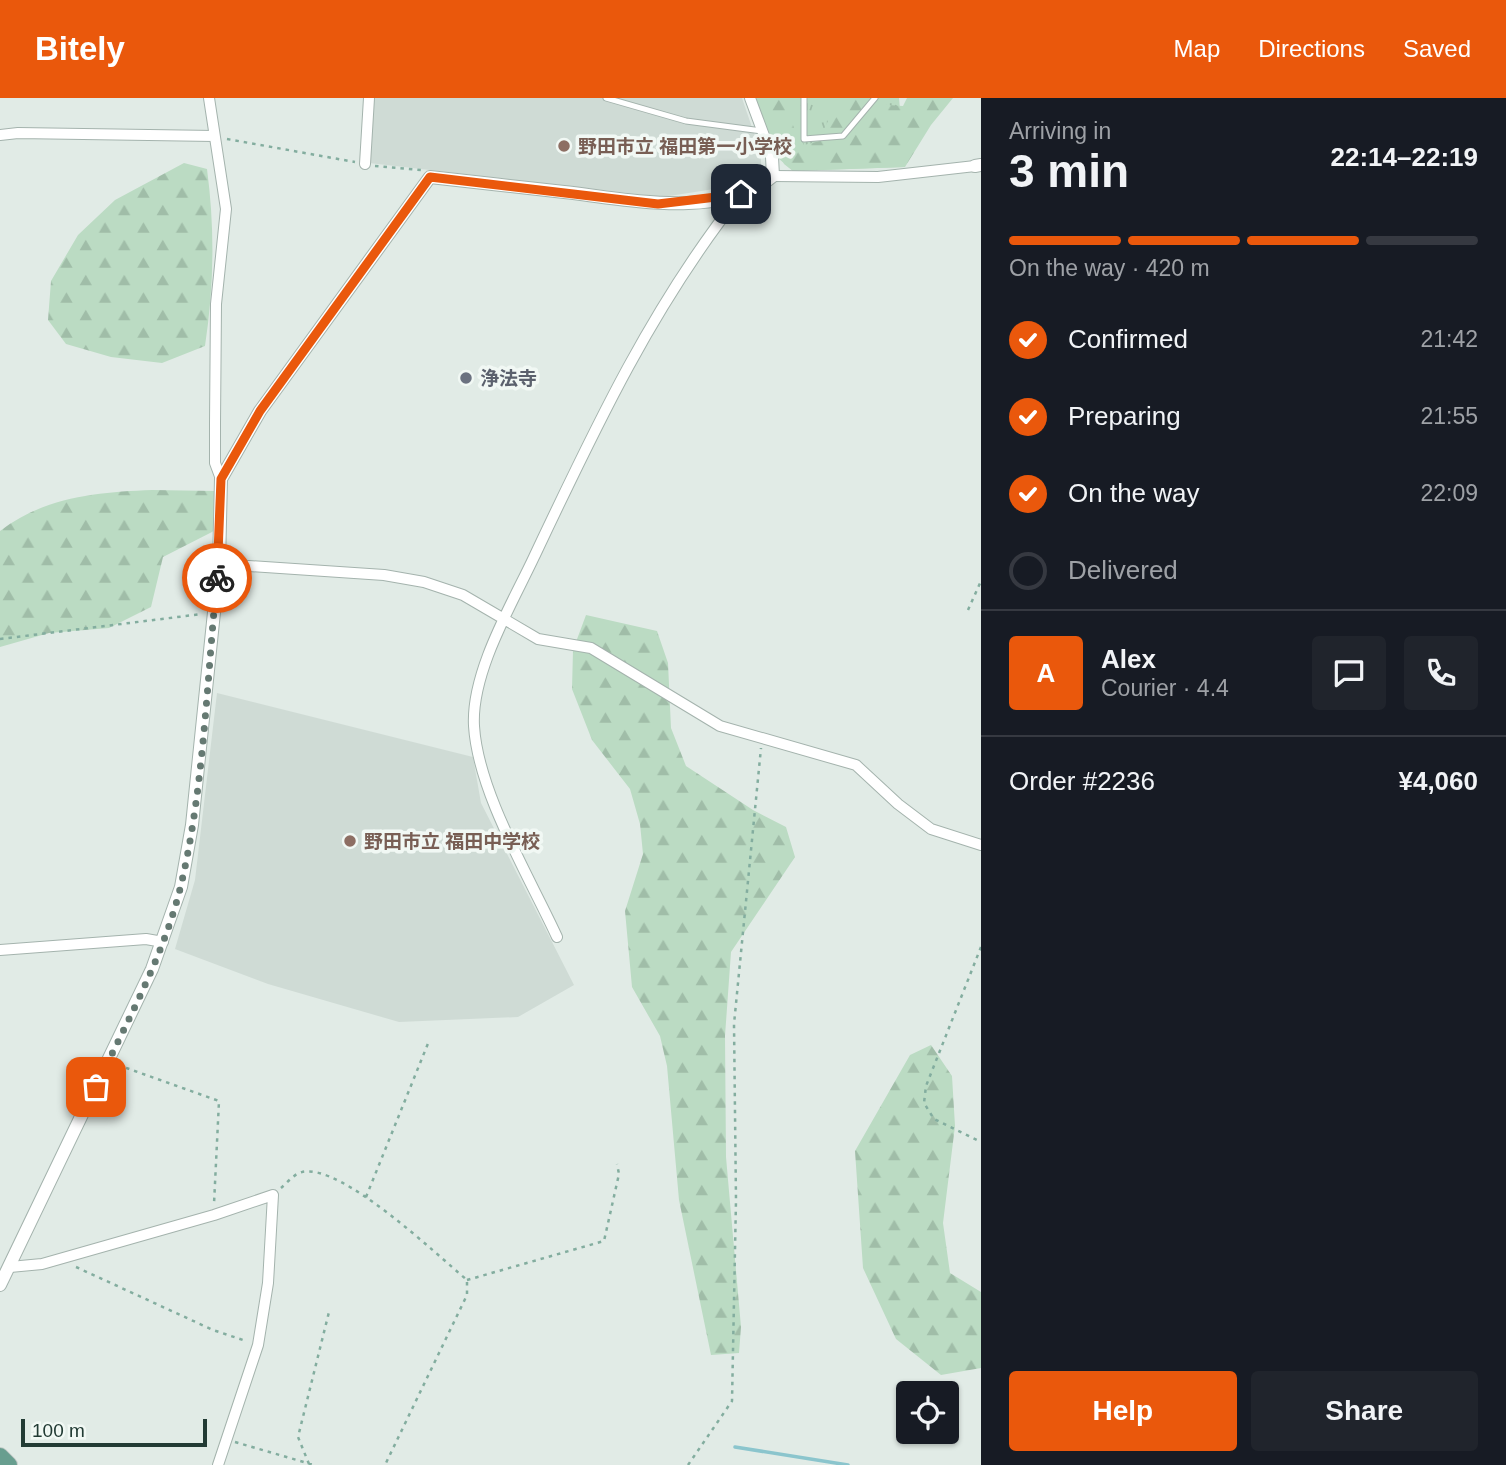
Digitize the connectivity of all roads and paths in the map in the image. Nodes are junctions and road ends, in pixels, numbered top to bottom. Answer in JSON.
{"nodes":[{"id":1,"x":209,"y":98,"type":"edge"},
{"id":2,"x":369,"y":98,"type":"edge"},
{"id":3,"x":606,"y":98,"type":"edge"},
{"id":4,"x":750,"y":98,"type":"edge"},
{"id":5,"x":804,"y":98,"type":"edge"},
{"id":6,"x":875,"y":98,"type":"edge"},
{"id":7,"x":762,"y":131,"type":"junction"},
{"id":8,"x":0,"y":135,"type":"edge"},
{"id":9,"x":214,"y":136,"type":"junction"},
{"id":10,"x":772,"y":157,"type":"joint"},
{"id":11,"x":366,"y":164,"type":"junction"},
{"id":12,"x":978,"y":166,"type":"edge"},
{"id":13,"x":774,"y":176,"type":"junction"},
{"id":14,"x":430,"y":177,"type":"junction"},
{"id":15,"x":741,"y":194,"type":"junction"},
{"id":16,"x":221,"y":479,"type":"junction"},
{"id":17,"x":219,"y":564,"type":"junction"},
{"id":18,"x":981,"y":581,"type":"edge"},
{"id":19,"x":968,"y":610,"type":"dead end"},
{"id":20,"x":214,"y":612,"type":"junction"},
{"id":21,"x":505,"y":618,"type":"junction"},
{"id":22,"x":0,"y":639,"type":"edge"},
{"id":23,"x":762,"y":738,"type":"junction"},
{"id":24,"x":981,"y":845,"type":"edge"},
{"id":25,"x":558,"y":937,"type":"dead end"},
{"id":26,"x":163,"y":942,"type":"junction"},
{"id":27,"x":980,"y":949,"type":"edge"},
{"id":28,"x":0,"y":950,"type":"edge"},
{"id":29,"x":429,"y":1041,"type":"dead end"},
{"id":30,"x":108,"y":1062,"type":"junction"},
{"id":31,"x":981,"y":1142,"type":"edge"},
{"id":32,"x":617,"y":1164,"type":"dead end"},
{"id":33,"x":274,"y":1195,"type":"junction"},
{"id":34,"x":366,"y":1197,"type":"junction"},
{"id":35,"x":214,"y":1215,"type":"junction"},
{"id":36,"x":57,"y":1259,"type":"junction"},
{"id":37,"x":7,"y":1264,"type":"edge"},
{"id":38,"x":467,"y":1280,"type":"junction"},
{"id":39,"x":0,"y":1285,"type":"edge"},
{"id":40,"x":329,"y":1312,"type":"dead end"},
{"id":41,"x":258,"y":1345,"type":"junction"},
{"id":42,"x":225,"y":1440,"type":"junction"},
{"id":43,"x":0,"y":1456,"type":"edge"},
{"id":44,"x":309,"y":1464,"type":"edge"},
{"id":45,"x":9,"y":1465,"type":"edge"},
{"id":46,"x":218,"y":1465,"type":"edge"},
{"id":47,"x":314,"y":1465,"type":"edge"},
{"id":48,"x":385,"y":1465,"type":"edge"},
{"id":49,"x":688,"y":1465,"type":"edge"}],
"edges":[{"from":1,"to":9,"type":"street"},
{"from":2,"to":11,"type":"street"},
{"from":3,"to":7,"type":"lane"},
{"from":4,"to":7,"type":"street"},
{"from":5,"to":6,"type":"lane"},
{"from":7,"to":10,"type":"street"},
{"from":8,"to":9,"type":"street"},
{"from":9,"to":11,"type":"path"},
{"from":9,"to":16,"type":"street"},
{"from":10,"to":13,"type":"street"},
{"from":11,"to":14,"type":"path"},
{"from":12,"to":13,"type":"street"},
{"from":13,"to":15,"type":"street"},
{"from":14,"to":15,"type":"street"},
{"from":14,"to":16,"type":"street"},
{"from":15,"to":21,"type":"street"},
{"from":16,"to":17,"type":"street"},
{"from":17,"to":20,"type":"street"},
{"from":17,"to":21,"type":"street"},
{"from":18,"to":19,"type":"path"},
{"from":20,"to":22,"type":"path"},
{"from":20,"to":26,"type":"street"},
{"from":21,"to":23,"type":"street"},
{"from":21,"to":25,"type":"street"},
{"from":23,"to":24,"type":"street"},
{"from":23,"to":49,"type":"path"},
{"from":26,"to":28,"type":"street"},
{"from":26,"to":30,"type":"street"},
{"from":27,"to":31,"type":"path"},
{"from":29,"to":34,"type":"path"},
{"from":30,"to":35,"type":"path"},
{"from":30,"to":37,"type":"street"},
{"from":32,"to":38,"type":"path"},
{"from":33,"to":34,"type":"path"},
{"from":33,"to":35,"type":"street"},
{"from":33,"to":41,"type":"street"},
{"from":34,"to":38,"type":"path"},
{"from":35,"to":36,"type":"street"},
{"from":36,"to":37,"type":"street"},
{"from":36,"to":41,"type":"path"},
{"from":37,"to":39,"type":"street"},
{"from":38,"to":48,"type":"path"},
{"from":40,"to":44,"type":"path"},
{"from":41,"to":42,"type":"street"},
{"from":42,"to":44,"type":"path"},
{"from":42,"to":46,"type":"street"},
{"from":43,"to":45,"type":"main road"},
{"from":44,"to":47,"type":"path"}]}
